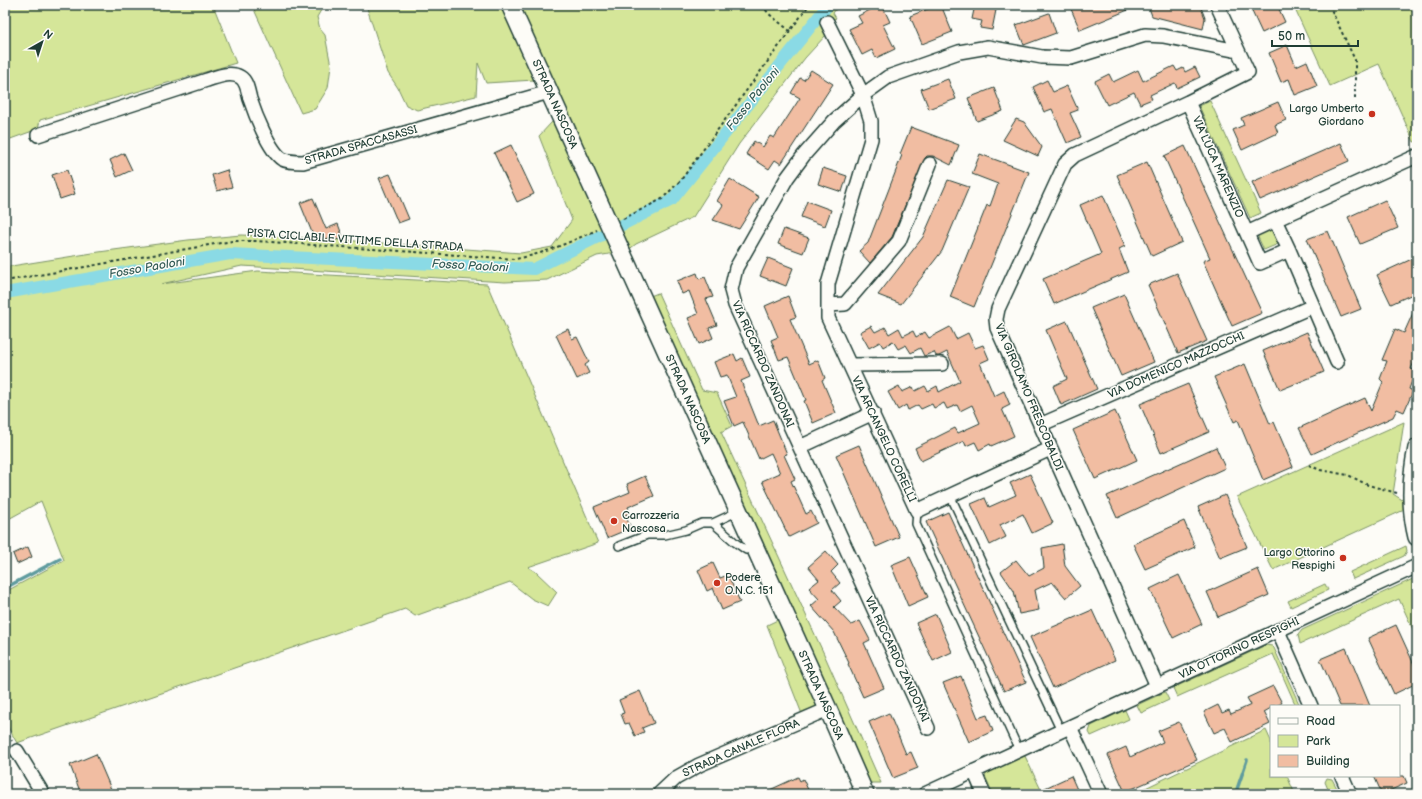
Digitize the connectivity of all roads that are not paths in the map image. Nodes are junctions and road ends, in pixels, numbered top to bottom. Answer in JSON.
{"nodes":[{"id":1,"x":510,"y":5,"type":"edge"},
{"id":2,"x":1217,"y":5,"type":"edge"},
{"id":3,"x":827,"y":22,"type":"dead end"},
{"id":4,"x":1238,"y":51,"type":"junction"},
{"id":5,"x":549,"y":92,"type":"junction"},
{"id":6,"x":863,"y":95,"type":"junction"},
{"id":7,"x":1188,"y":102,"type":"junction"},
{"id":8,"x":38,"y":135,"type":"dead end"},
{"id":9,"x":1417,"y":156,"type":"edge"},
{"id":10,"x":930,"y":164,"type":"dead end"},
{"id":11,"x":1275,"y":220,"type":"junction"},
{"id":12,"x":1247,"y":233,"type":"junction"},
{"id":13,"x":1289,"y":250,"type":"junction"},
{"id":14,"x":828,"y":305,"type":"junction"},
{"id":15,"x":1312,"y":306,"type":"junction"},
{"id":16,"x":1337,"y":362,"type":"dead end"},
{"id":17,"x":942,"y":364,"type":"dead end"},
{"id":18,"x":850,"y":365,"type":"junction"},
{"id":19,"x":873,"y":413,"type":"junction"},
{"id":20,"x":1040,"y":425,"type":"junction"},
{"id":21,"x":800,"y":447,"type":"junction"},
{"id":22,"x":1417,"y":448,"type":"edge"},
{"id":23,"x":1050,"y":449,"type":"junction"},
{"id":24,"x":950,"y":495,"type":"junction"},
{"id":25,"x":917,"y":510,"type":"junction"},
{"id":26,"x":739,"y":512,"type":"junction"},
{"id":27,"x":713,"y":523,"type":"junction"},
{"id":28,"x":1417,"y":537,"type":"edge"},
{"id":29,"x":619,"y":546,"type":"dead end"},
{"id":30,"x":754,"y":546,"type":"junction"},
{"id":31,"x":1417,"y":566,"type":"edge"},
{"id":32,"x":1278,"y":630,"type":"junction"},
{"id":33,"x":1157,"y":686,"type":"junction"},
{"id":34,"x":1311,"y":705,"type":"edge"},
{"id":35,"x":828,"y":710,"type":"junction"},
{"id":36,"x":928,"y":728,"type":"dead end"},
{"id":37,"x":1066,"y":729,"type":"junction"},
{"id":38,"x":1019,"y":750,"type":"junction"},
{"id":39,"x":17,"y":751,"type":"dead end"},
{"id":40,"x":974,"y":771,"type":"junction"},
{"id":41,"x":1342,"y":777,"type":"edge"},
{"id":42,"x":43,"y":794,"type":"edge"},
{"id":43,"x":659,"y":794,"type":"edge"},
{"id":44,"x":865,"y":794,"type":"edge"},
{"id":45,"x":925,"y":794,"type":"edge"},
{"id":46,"x":984,"y":794,"type":"edge"},
{"id":47,"x":1100,"y":794,"type":"edge"},
{"id":48,"x":1350,"y":794,"type":"edge"}],
"edges":[{"from":1,"to":5,"type":"street","name":"STRADA NASCOSA"},
{"from":2,"to":4,"type":"street"},
{"from":3,"to":6,"type":"street","name":"VIA ARCANGELO CORELLI"},
{"from":4,"to":6,"type":"street","name":"VIA RICCARDO ZANDONAI"},
{"from":4,"to":7,"type":"street","name":"VIA GIROLAMO FRESCOBALDI"},
{"from":5,"to":8,"type":"street","name":"STRADA SPACCASASSI"},
{"from":5,"to":26,"type":"street","name":"STRADA NASCOSA"},
{"from":6,"to":14,"type":"street","name":"VIA ARCANGELO CORELLI"},
{"from":6,"to":21,"type":"street","name":"VIA RICCARDO ZANDONAI"},
{"from":7,"to":12,"type":"street","name":"VIA LUCA MARENZIO"},
{"from":7,"to":20,"type":"street","name":"VIA GIROLAMO FRESCOBALDI"},
{"from":9,"to":11,"type":"street"},
{"from":10,"to":14,"type":"street"},
{"from":11,"to":12,"type":"street"},
{"from":11,"to":13,"type":"street"},
{"from":12,"to":13,"type":"street","name":"VIA LUCA MARENZIO"},
{"from":13,"to":15,"type":"street"},
{"from":14,"to":18,"type":"street","name":"VIA ARCANGELO CORELLI"},
{"from":15,"to":16,"type":"street"},
{"from":15,"to":20,"type":"street","name":"VIA DOMENICO MAZZOCCHI"},
{"from":17,"to":18,"type":"street","name":"VIA ARCANGELO CORELLI"},
{"from":18,"to":19,"type":"street","name":"VIA ARCANGELO CORELLI"},
{"from":19,"to":21,"type":"street"},
{"from":19,"to":25,"type":"street","name":"VIA ARCANGELO CORELLI"},
{"from":20,"to":23,"type":"street","name":"VIA GIROLAMO FRESCOBALDI"},
{"from":21,"to":36,"type":"street","name":"VIA RICCARDO ZANDONAI"},
{"from":22,"to":28,"type":"street"},
{"from":23,"to":24,"type":"street","name":"VIA ARCANGELO CORELLI"},
{"from":23,"to":33,"type":"street","name":"VIA GIROLAMO FRESCOBALDI"},
{"from":24,"to":25,"type":"street","name":"VIA ARCANGELO CORELLI"},
{"from":24,"to":37,"type":"lane"},
{"from":25,"to":38,"type":"lane"},
{"from":26,"to":27,"type":"lane"},
{"from":26,"to":30,"type":"street","name":"STRADA NASCOSA"},
{"from":27,"to":29,"type":"lane"},
{"from":27,"to":30,"type":"lane"},
{"from":30,"to":35,"type":"street","name":"STRADA NASCOSA"},
{"from":31,"to":32,"type":"street","name":"VIA OTTORINO RESPIGHI"},
{"from":32,"to":33,"type":"street","name":"VIA OTTORINO RESPIGHI"},
{"from":32,"to":34,"type":"street"},
{"from":33,"to":37,"type":"street","name":"VIA OTTORINO RESPIGHI"},
{"from":35,"to":43,"type":"street","name":"STRADA CANALE FLORA"},
{"from":35,"to":44,"type":"street","name":"STRADA NASCOSA"},
{"from":37,"to":38,"type":"street","name":"VIA OTTORINO RESPIGHI"},
{"from":37,"to":47,"type":"street"},
{"from":38,"to":40,"type":"street","name":"VIA OTTORINO RESPIGHI"},
{"from":39,"to":42,"type":"street"},
{"from":40,"to":45,"type":"street","name":"VIA OTTORINO RESPIGHI"},
{"from":40,"to":46,"type":"street"},
{"from":41,"to":48,"type":"street"}]}
